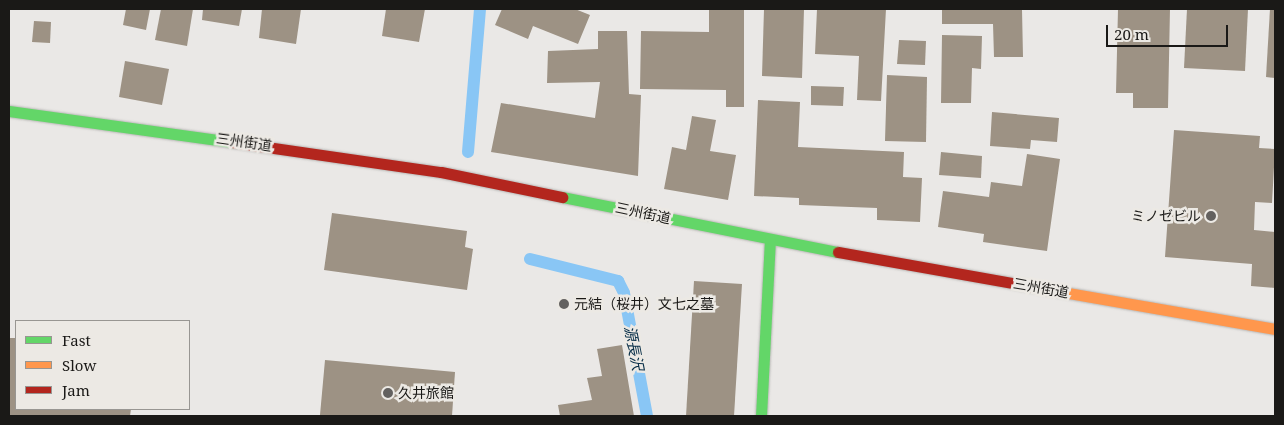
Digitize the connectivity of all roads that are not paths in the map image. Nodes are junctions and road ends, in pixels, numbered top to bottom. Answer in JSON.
{"nodes":[{"id":1,"x":9,"y":110,"type":"edge"},
{"id":2,"x":770,"y":240,"type":"junction"},
{"id":3,"x":1275,"y":329,"type":"edge"},
{"id":4,"x":761,"y":416,"type":"edge"}],
"edges":[{"from":1,"to":2,"type":"street","name":"三州街道"},
{"from":2,"to":3,"type":"street","name":"三州街道"},
{"from":2,"to":4,"type":"street"}]}
